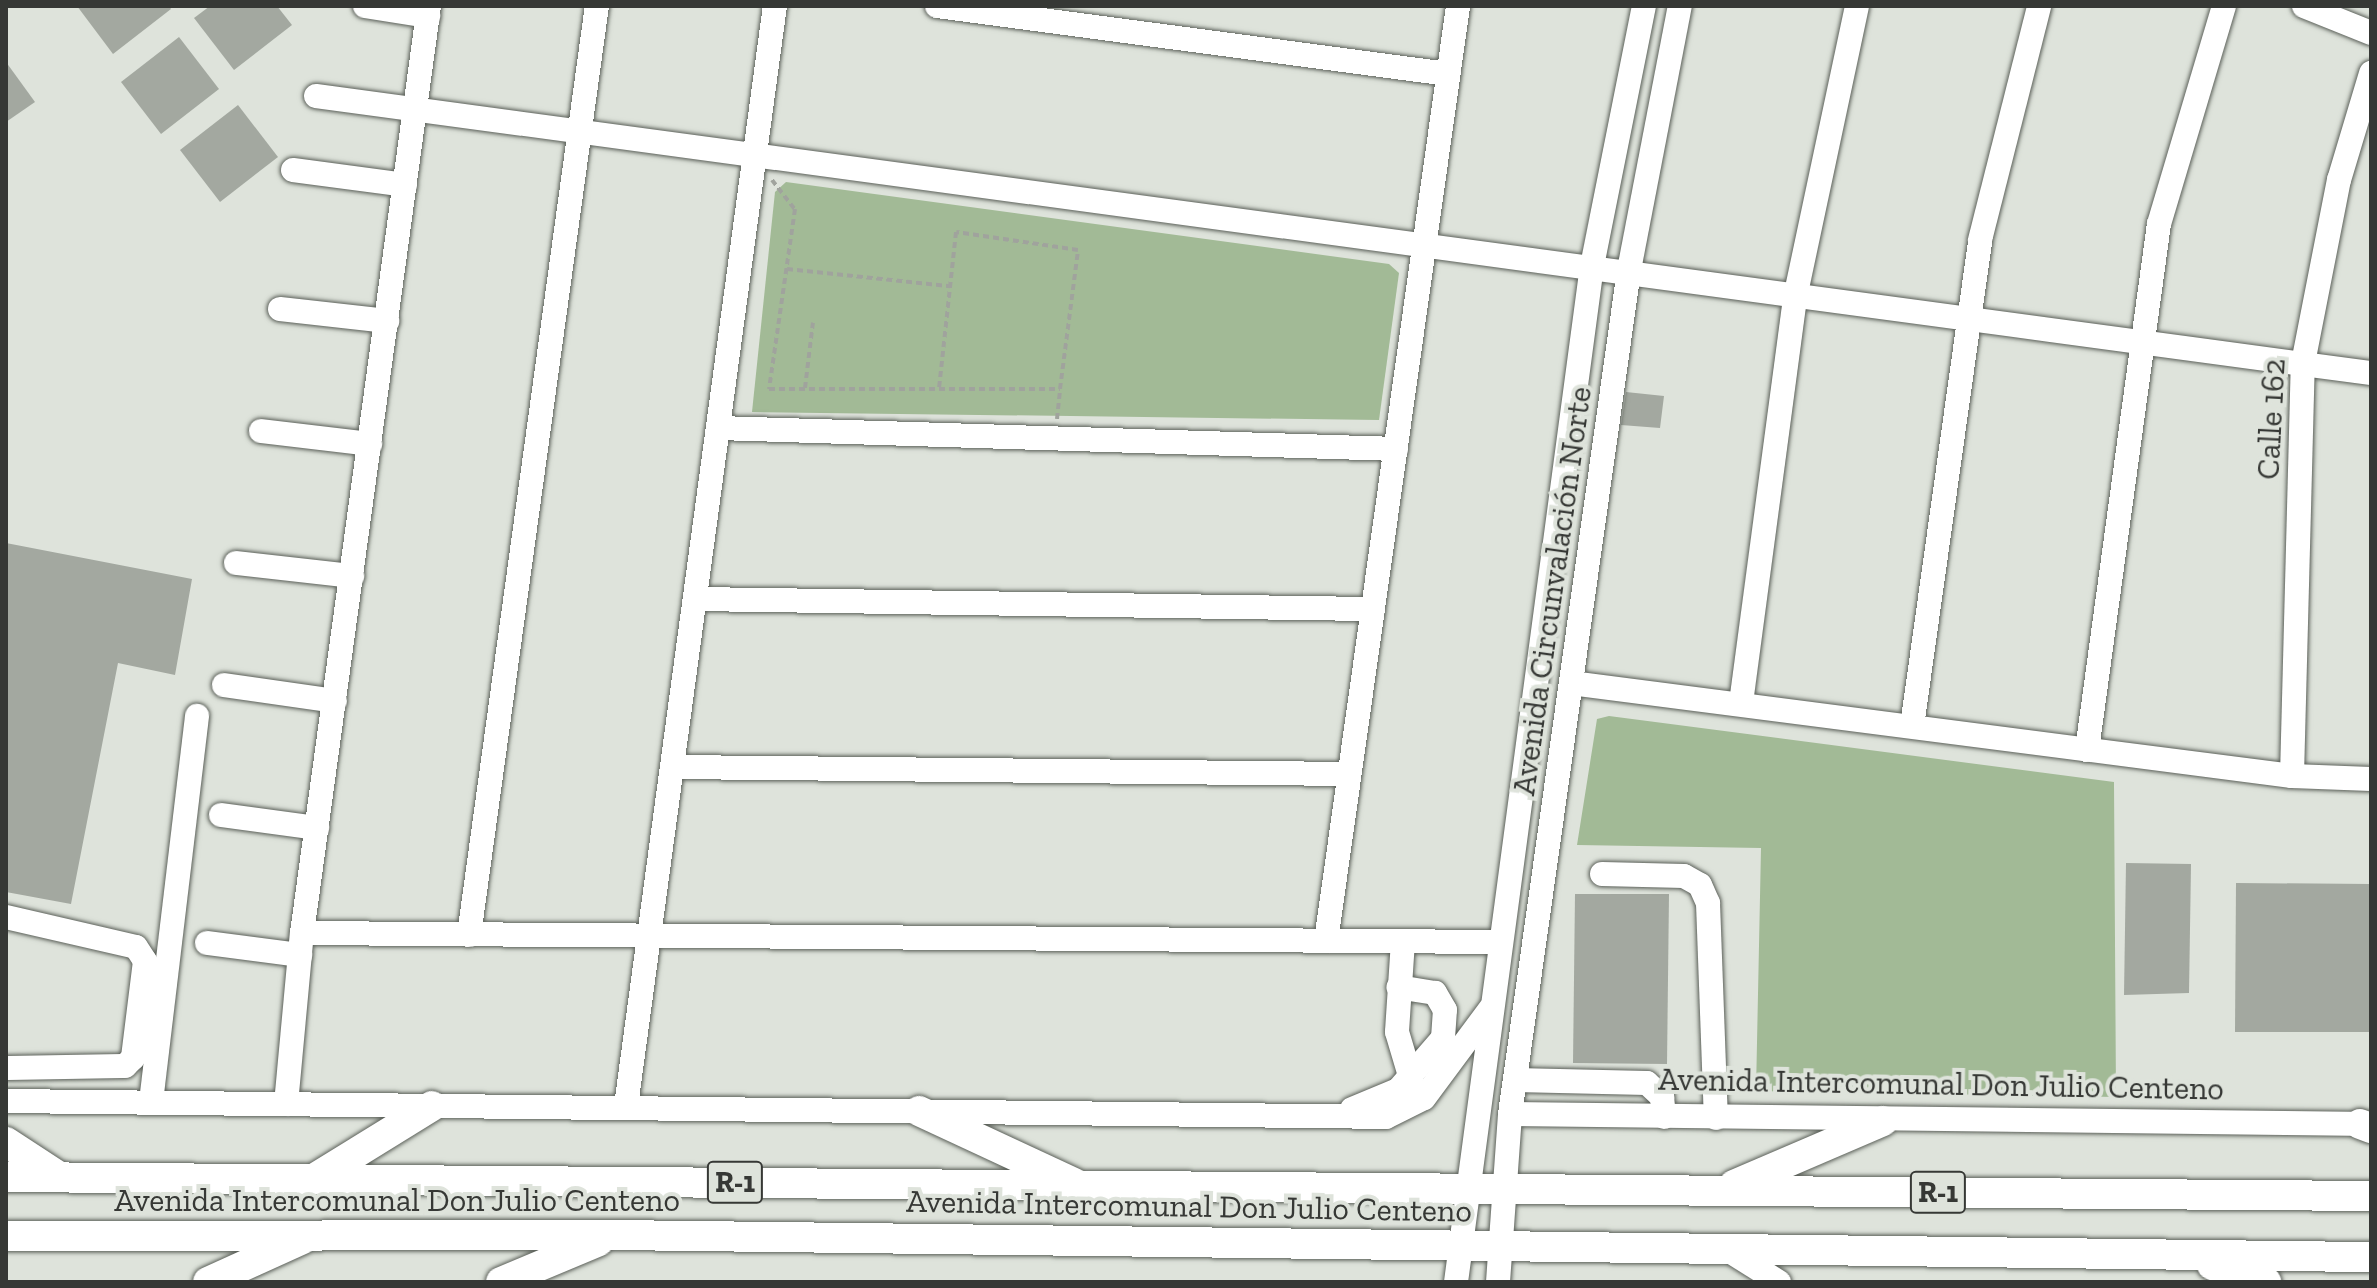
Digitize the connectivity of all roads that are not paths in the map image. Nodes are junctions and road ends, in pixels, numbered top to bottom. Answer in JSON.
{"nodes":[{"id":1,"x":365,"y":6,"type":"edge"},
{"id":2,"x":597,"y":6,"type":"edge"},
{"id":3,"x":775,"y":6,"type":"edge"},
{"id":4,"x":937,"y":6,"type":"edge"},
{"id":5,"x":1458,"y":6,"type":"edge"},
{"id":6,"x":1644,"y":6,"type":"edge"},
{"id":7,"x":1680,"y":6,"type":"edge"},
{"id":8,"x":1857,"y":6,"type":"edge"},
{"id":9,"x":2039,"y":6,"type":"edge"},
{"id":10,"x":2224,"y":6,"type":"edge"},
{"id":11,"x":2304,"y":6,"type":"edge"},
{"id":12,"x":428,"y":11,"type":"edge"},
{"id":13,"x":2371,"y":33,"type":"edge"},
{"id":14,"x":2371,"y":73,"type":"edge"},
{"id":15,"x":1448,"y":74,"type":"junction"},
{"id":16,"x":316,"y":96,"type":"dead end"},
{"id":17,"x":415,"y":111,"type":"junction"},
{"id":18,"x":581,"y":133,"type":"junction"},
{"id":19,"x":754,"y":157,"type":"junction"},
{"id":20,"x":293,"y":170,"type":"dead end"},
{"id":21,"x":405,"y":185,"type":"junction"},
{"id":22,"x":1423,"y":246,"type":"junction"},
{"id":23,"x":1592,"y":266,"type":"junction"},
{"id":24,"x":1629,"y":270,"type":"junction"},
{"id":25,"x":1796,"y":293,"type":"junction"},
{"id":26,"x":280,"y":309,"type":"dead end"},
{"id":27,"x":1969,"y":317,"type":"junction"},
{"id":28,"x":387,"y":321,"type":"junction"},
{"id":29,"x":2141,"y":340,"type":"junction"},
{"id":30,"x":2303,"y":363,"type":"junction"},
{"id":31,"x":2371,"y":373,"type":"edge"},
{"id":32,"x":718,"y":428,"type":"junction"},
{"id":33,"x":261,"y":431,"type":"dead end"},
{"id":34,"x":370,"y":444,"type":"junction"},
{"id":35,"x":1396,"y":449,"type":"junction"},
{"id":36,"x":236,"y":563,"type":"dead end"},
{"id":37,"x":352,"y":576,"type":"junction"},
{"id":38,"x":695,"y":599,"type":"junction"},
{"id":39,"x":1373,"y":609,"type":"junction"},
{"id":40,"x":1571,"y":683,"type":"junction"},
{"id":41,"x":224,"y":685,"type":"dead end"},
{"id":42,"x":335,"y":701,"type":"junction"},
{"id":43,"x":1741,"y":703,"type":"junction"},
{"id":44,"x":197,"y":716,"type":"dead end"},
{"id":45,"x":1912,"y":726,"type":"junction"},
{"id":46,"x":2087,"y":750,"type":"junction"},
{"id":47,"x":672,"y":767,"type":"junction"},
{"id":48,"x":1349,"y":774,"type":"junction"},
{"id":49,"x":2292,"y":776,"type":"junction"},
{"id":50,"x":2371,"y":779,"type":"edge"},
{"id":51,"x":221,"y":815,"type":"dead end"},
{"id":52,"x":317,"y":828,"type":"junction"},
{"id":53,"x":1602,"y":874,"type":"dead end"},
{"id":54,"x":6,"y":917,"type":"edge"},
{"id":55,"x":469,"y":935,"type":"junction"},
{"id":56,"x":649,"y":935,"type":"junction"},
{"id":57,"x":1326,"y":941,"type":"junction"},
{"id":58,"x":1403,"y":941,"type":"junction"},
{"id":59,"x":1498,"y":942,"type":"junction"},
{"id":60,"x":207,"y":943,"type":"dead end"},
{"id":61,"x":301,"y":944,"type":"junction"},
{"id":62,"x":1398,"y":987,"type":"junction"},
{"id":63,"x":1445,"y":1010,"type":"junction"},
{"id":64,"x":1486,"y":1014,"type":"junction"},
{"id":65,"x":6,"y":1068,"type":"edge"},
{"id":66,"x":33,"y":1070,"type":"junction"},
{"id":67,"x":1411,"y":1079,"type":"junction"},
{"id":68,"x":1515,"y":1080,"type":"junction"},
{"id":69,"x":6,"y":1101,"type":"edge"},
{"id":70,"x":31,"y":1101,"type":"junction"},
{"id":71,"x":151,"y":1102,"type":"junction"},
{"id":72,"x":286,"y":1104,"type":"junction"},
{"id":73,"x":432,"y":1106,"type":"junction"},
{"id":74,"x":626,"y":1106,"type":"junction"},
{"id":75,"x":919,"y":1111,"type":"junction"},
{"id":76,"x":1510,"y":1114,"type":"junction"},
{"id":77,"x":1332,"y":1116,"type":"junction"},
{"id":78,"x":1664,"y":1117,"type":"junction"},
{"id":79,"x":1716,"y":1118,"type":"junction"},
{"id":80,"x":1883,"y":1121,"type":"junction"},
{"id":81,"x":2367,"y":1125,"type":"edge"},
{"id":82,"x":6,"y":1142,"type":"edge"},
{"id":83,"x":58,"y":1176,"type":"junction"},
{"id":84,"x":6,"y":1177,"type":"edge"},
{"id":85,"x":317,"y":1177,"type":"junction"},
{"id":86,"x":1464,"y":1186,"type":"junction"},
{"id":87,"x":1084,"y":1187,"type":"junction"},
{"id":88,"x":1505,"y":1187,"type":"junction"},
{"id":89,"x":1721,"y":1190,"type":"junction"},
{"id":90,"x":2371,"y":1196,"type":"edge"},
{"id":91,"x":312,"y":1235,"type":"junction"},
{"id":92,"x":614,"y":1235,"type":"junction"},
{"id":93,"x":6,"y":1236,"type":"edge"},
{"id":94,"x":1456,"y":1245,"type":"junction"},
{"id":95,"x":1499,"y":1246,"type":"junction"},
{"id":96,"x":1721,"y":1246,"type":"junction"},
{"id":97,"x":2183,"y":1256,"type":"junction"},
{"id":98,"x":2371,"y":1257,"type":"edge"},
{"id":99,"x":208,"y":1282,"type":"edge"},
{"id":100,"x":501,"y":1282,"type":"edge"},
{"id":101,"x":1456,"y":1282,"type":"edge"},
{"id":102,"x":1498,"y":1282,"type":"edge"},
{"id":103,"x":1779,"y":1282,"type":"edge"},
{"id":104,"x":2266,"y":1282,"type":"edge"}],
"edges":[{"from":1,"to":12,"type":"street"},
{"from":2,"to":18,"type":"street"},
{"from":3,"to":19,"type":"street"},
{"from":4,"to":15,"type":"street"},
{"from":5,"to":15,"type":"street"},
{"from":6,"to":23,"type":"street","name":"Avenida Circunvalación Norte"},
{"from":7,"to":24,"type":"street","name":"Avenida Circunvalación Norte"},
{"from":8,"to":25,"type":"street"},
{"from":9,"to":27,"type":"street"},
{"from":10,"to":29,"type":"street"},
{"from":11,"to":13,"type":"street"},
{"from":12,"to":17,"type":"street"},
{"from":14,"to":30,"type":"street","name":"Calle 162"},
{"from":15,"to":22,"type":"street"},
{"from":16,"to":17,"type":"street"},
{"from":17,"to":18,"type":"street"},
{"from":17,"to":21,"type":"street"},
{"from":18,"to":19,"type":"street"},
{"from":18,"to":55,"type":"street"},
{"from":19,"to":22,"type":"street"},
{"from":19,"to":32,"type":"street"},
{"from":20,"to":21,"type":"street"},
{"from":21,"to":28,"type":"street"},
{"from":22,"to":23,"type":"street"},
{"from":22,"to":35,"type":"street"},
{"from":23,"to":24,"type":"street"},
{"from":23,"to":59,"type":"street","name":"Avenida Circunvalación Norte"},
{"from":24,"to":25,"type":"street"},
{"from":24,"to":40,"type":"street","name":"Avenida Circunvalación Norte"},
{"from":25,"to":27,"type":"street"},
{"from":25,"to":43,"type":"street"},
{"from":26,"to":28,"type":"street"},
{"from":27,"to":29,"type":"street"},
{"from":27,"to":45,"type":"street"},
{"from":28,"to":34,"type":"street"},
{"from":29,"to":30,"type":"street"},
{"from":29,"to":46,"type":"street"},
{"from":30,"to":31,"type":"street"},
{"from":30,"to":49,"type":"street","name":"Calle 162"},
{"from":32,"to":35,"type":"street"},
{"from":32,"to":38,"type":"street"},
{"from":33,"to":34,"type":"street"},
{"from":34,"to":37,"type":"street"},
{"from":35,"to":39,"type":"street"},
{"from":36,"to":37,"type":"street"},
{"from":37,"to":42,"type":"street"},
{"from":38,"to":39,"type":"street"},
{"from":38,"to":47,"type":"street"},
{"from":39,"to":48,"type":"street"},
{"from":40,"to":43,"type":"street"},
{"from":40,"to":68,"type":"street","name":"Avenida Circunvalación Norte"},
{"from":41,"to":42,"type":"street"},
{"from":42,"to":52,"type":"street"},
{"from":43,"to":45,"type":"street"},
{"from":44,"to":71,"type":"street"},
{"from":45,"to":46,"type":"street"},
{"from":46,"to":49,"type":"street"},
{"from":47,"to":48,"type":"street"},
{"from":47,"to":56,"type":"street"},
{"from":48,"to":57,"type":"street"},
{"from":49,"to":50,"type":"street"},
{"from":51,"to":52,"type":"street"},
{"from":52,"to":61,"type":"street"},
{"from":53,"to":79,"type":"street"},
{"from":54,"to":66,"type":"street"},
{"from":55,"to":56,"type":"street"},
{"from":55,"to":61,"type":"street"},
{"from":56,"to":57,"type":"street"},
{"from":56,"to":74,"type":"street"},
{"from":57,"to":58,"type":"street"},
{"from":58,"to":59,"type":"street"},
{"from":58,"to":62,"type":"street"},
{"from":59,"to":64,"type":"street","name":"Avenida Circunvalación Norte"},
{"from":60,"to":61,"type":"street"},
{"from":61,"to":72,"type":"street"},
{"from":62,"to":63,"type":"street"},
{"from":62,"to":67,"type":"street"},
{"from":63,"to":64,"type":"street"},
{"from":63,"to":67,"type":"street"},
{"from":64,"to":77,"type":"street"},
{"from":64,"to":86,"type":"street","name":"Avenida Circunvalación Norte"},
{"from":65,"to":66,"type":"street"},
{"from":66,"to":70,"type":"street"},
{"from":67,"to":77,"type":"street"},
{"from":68,"to":76,"type":"street","name":"Avenida Circunvalación Norte"},
{"from":68,"to":78,"type":"street"},
{"from":69,"to":70,"type":"street"},
{"from":70,"to":71,"type":"street"},
{"from":71,"to":72,"type":"street"},
{"from":72,"to":73,"type":"street"},
{"from":73,"to":74,"type":"street"},
{"from":73,"to":85,"type":"main road"},
{"from":74,"to":75,"type":"street"},
{"from":75,"to":77,"type":"street"},
{"from":75,"to":87,"type":"main road"},
{"from":76,"to":78,"type":"street","name":"Avenida Intercomunal Don Julio Centeno"},
{"from":76,"to":88,"type":"street","name":"Avenida Circunvalación Norte"},
{"from":78,"to":79,"type":"street","name":"Avenida Intercomunal Don Julio Centeno"},
{"from":79,"to":80,"type":"street","name":"Avenida Intercomunal Don Julio Centeno"},
{"from":80,"to":81,"type":"street","name":"Avenida Intercomunal Don Julio Centeno"},
{"from":80,"to":89,"type":"main road"},
{"from":82,"to":83,"type":"main road"},
{"from":83,"to":84,"type":"main road","name":"Avenida Intercomunal Don Julio Centeno","number":"R-1"},
{"from":83,"to":85,"type":"main road","name":"Avenida Intercomunal Don Julio Centeno","number":"R-1"},
{"from":85,"to":87,"type":"main road","name":"Avenida Intercomunal Don Julio Centeno","number":"R-1"},
{"from":86,"to":87,"type":"main road","name":"Avenida Intercomunal Don Julio Centeno","number":"R-1"},
{"from":86,"to":88,"type":"main road","name":"Avenida Intercomunal Don Julio Centeno","number":"R-1"},
{"from":86,"to":94,"type":"street","name":"Avenida Circunvalación Norte"},
{"from":88,"to":89,"type":"main road","name":"Avenida Intercomunal Don Julio Centeno","number":"R-1"},
{"from":88,"to":95,"type":"street","name":"Avenida Circunvalación Norte"},
{"from":89,"to":90,"type":"main road","name":"Avenida Intercomunal Don Julio Centeno","number":"R-1"},
{"from":91,"to":92,"type":"main road","name":"Avenida Intercomunal Don Julio Centeno","number":"R-1"},
{"from":91,"to":93,"type":"main road","name":"Avenida Intercomunal Don Julio Centeno","number":"R-1"},
{"from":91,"to":99,"type":"main road"},
{"from":92,"to":94,"type":"main road","name":"Avenida Intercomunal Don Julio Centeno","number":"R-1"},
{"from":92,"to":100,"type":"main road"},
{"from":94,"to":95,"type":"main road","name":"Avenida Intercomunal Don Julio Centeno","number":"R-1"},
{"from":94,"to":101,"type":"street","name":"Avenida Circunvalación Norte"},
{"from":95,"to":96,"type":"main road","name":"Avenida Intercomunal Don Julio Centeno","number":"R-1"},
{"from":95,"to":102,"type":"street","name":"Avenida Circunvalación Norte"},
{"from":96,"to":97,"type":"main road","name":"Avenida Intercomunal Don Julio Centeno","number":"R-1"},
{"from":96,"to":103,"type":"street"},
{"from":97,"to":98,"type":"main road","name":"Avenida Intercomunal Don Julio Centeno","number":"R-1"},
{"from":97,"to":104,"type":"main road"}]}
